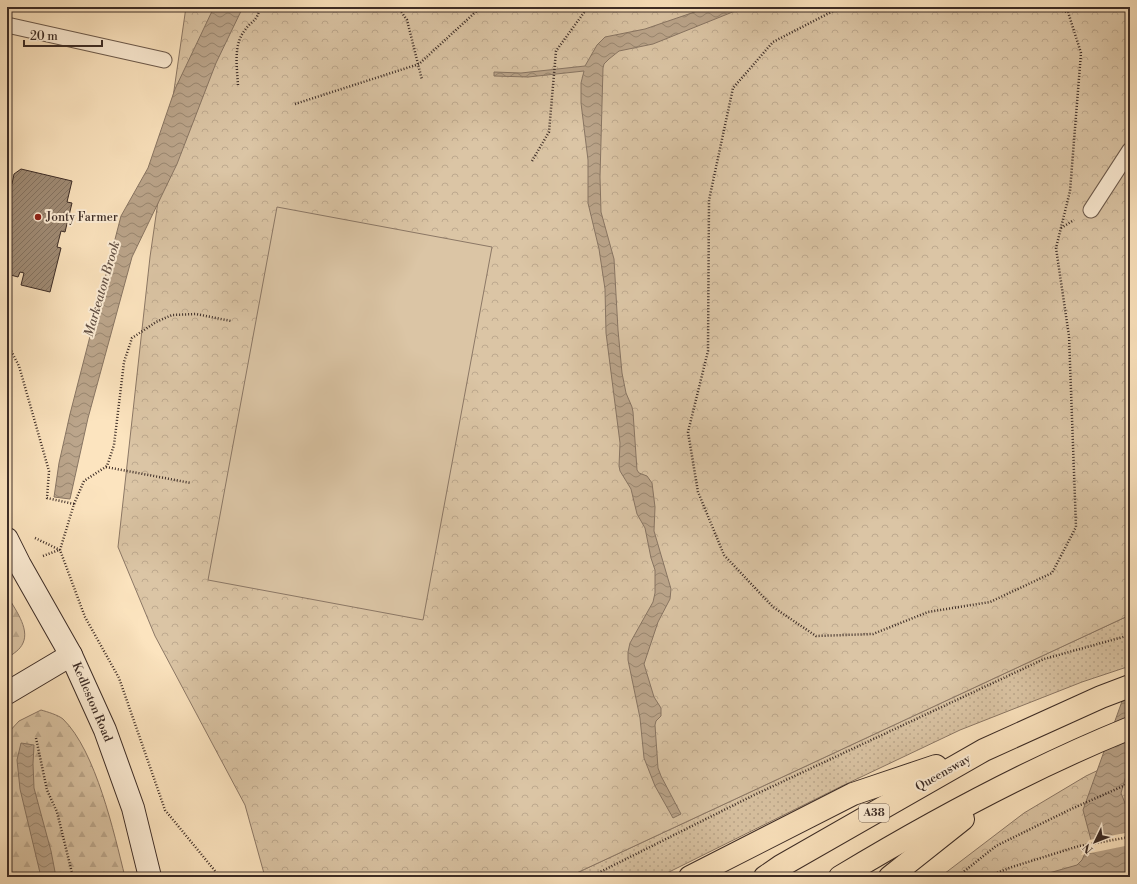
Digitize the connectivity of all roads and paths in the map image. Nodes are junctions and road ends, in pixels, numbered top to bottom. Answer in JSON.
{"nodes":[{"id":1,"x":260,"y":7,"type":"edge"},
{"id":2,"x":398,"y":7,"type":"edge"},
{"id":3,"x":481,"y":7,"type":"edge"},
{"id":4,"x":588,"y":7,"type":"edge"},
{"id":5,"x":850,"y":7,"type":"edge"},
{"id":6,"x":1040,"y":7,"type":"edge"},
{"id":7,"x":8,"y":30,"type":"edge"},
{"id":8,"x":164,"y":60,"type":"dead end"},
{"id":9,"x":419,"y":64,"type":"junction"},
{"id":10,"x":422,"y":80,"type":"dead end"},
{"id":11,"x":238,"y":85,"type":"dead end"},
{"id":12,"x":294,"y":104,"type":"dead end"},
{"id":13,"x":1130,"y":150,"type":"edge"},
{"id":14,"x":532,"y":161,"type":"dead end"},
{"id":15,"x":1091,"y":210,"type":"dead end"},
{"id":16,"x":231,"y":321,"type":"dead end"},
{"id":17,"x":7,"y":343,"type":"edge"},
{"id":18,"x":105,"y":467,"type":"junction"},
{"id":19,"x":191,"y":483,"type":"dead end"},
{"id":20,"x":74,"y":504,"type":"junction"},
{"id":21,"x":7,"y":539,"type":"edge"},
{"id":22,"x":1130,"y":635,"type":"edge"},
{"id":23,"x":71,"y":655,"type":"junction"},
{"id":24,"x":1130,"y":686,"type":"edge"},
{"id":25,"x":7,"y":693,"type":"edge"},
{"id":26,"x":1130,"y":728,"type":"edge"},
{"id":27,"x":36,"y":738,"type":"dead end"},
{"id":28,"x":984,"y":750,"type":"junction"},
{"id":29,"x":1130,"y":783,"type":"edge"},
{"id":30,"x":1002,"y":786,"type":"junction"},
{"id":31,"x":1130,"y":837,"type":"edge"},
{"id":32,"x":73,"y":877,"type":"edge"},
{"id":33,"x":150,"y":877,"type":"edge"},
{"id":34,"x":220,"y":877,"type":"edge"},
{"id":35,"x":590,"y":877,"type":"edge"},
{"id":36,"x":690,"y":877,"type":"edge"},
{"id":37,"x":765,"y":877,"type":"edge"},
{"id":38,"x":840,"y":877,"type":"edge"},
{"id":39,"x":890,"y":877,"type":"edge"},
{"id":40,"x":957,"y":877,"type":"edge"},
{"id":41,"x":986,"y":877,"type":"edge"}],
"edges":[{"from":1,"to":11,"type":"path"},
{"from":2,"to":9,"type":"path"},
{"from":3,"to":9,"type":"path"},
{"from":4,"to":14,"type":"path"},
{"from":5,"to":6,"type":"path"},
{"from":7,"to":8,"type":"lane"},
{"from":9,"to":10,"type":"path"},
{"from":9,"to":12,"type":"path"},
{"from":13,"to":15,"type":"lane"},
{"from":16,"to":18,"type":"path"},
{"from":17,"to":20,"type":"path"},
{"from":18,"to":19,"type":"path"},
{"from":18,"to":20,"type":"path"},
{"from":20,"to":34,"type":"path"},
{"from":21,"to":23,"type":"street","name":"Kedleston Road"},
{"from":22,"to":35,"type":"path"},
{"from":23,"to":25,"type":"street"},
{"from":23,"to":33,"type":"street","name":"Kedleston Road"},
{"from":24,"to":28,"type":"highway","name":"Queensway","number":"A38"},
{"from":26,"to":30,"type":"highway"},
{"from":27,"to":32,"type":"path"},
{"from":28,"to":36,"type":"highway"},
{"from":28,"to":37,"type":"highway","name":"Queensway","number":"A38"},
{"from":29,"to":40,"type":"path"},
{"from":30,"to":38,"type":"highway"},
{"from":30,"to":39,"type":"highway"},
{"from":31,"to":41,"type":"path"}]}
